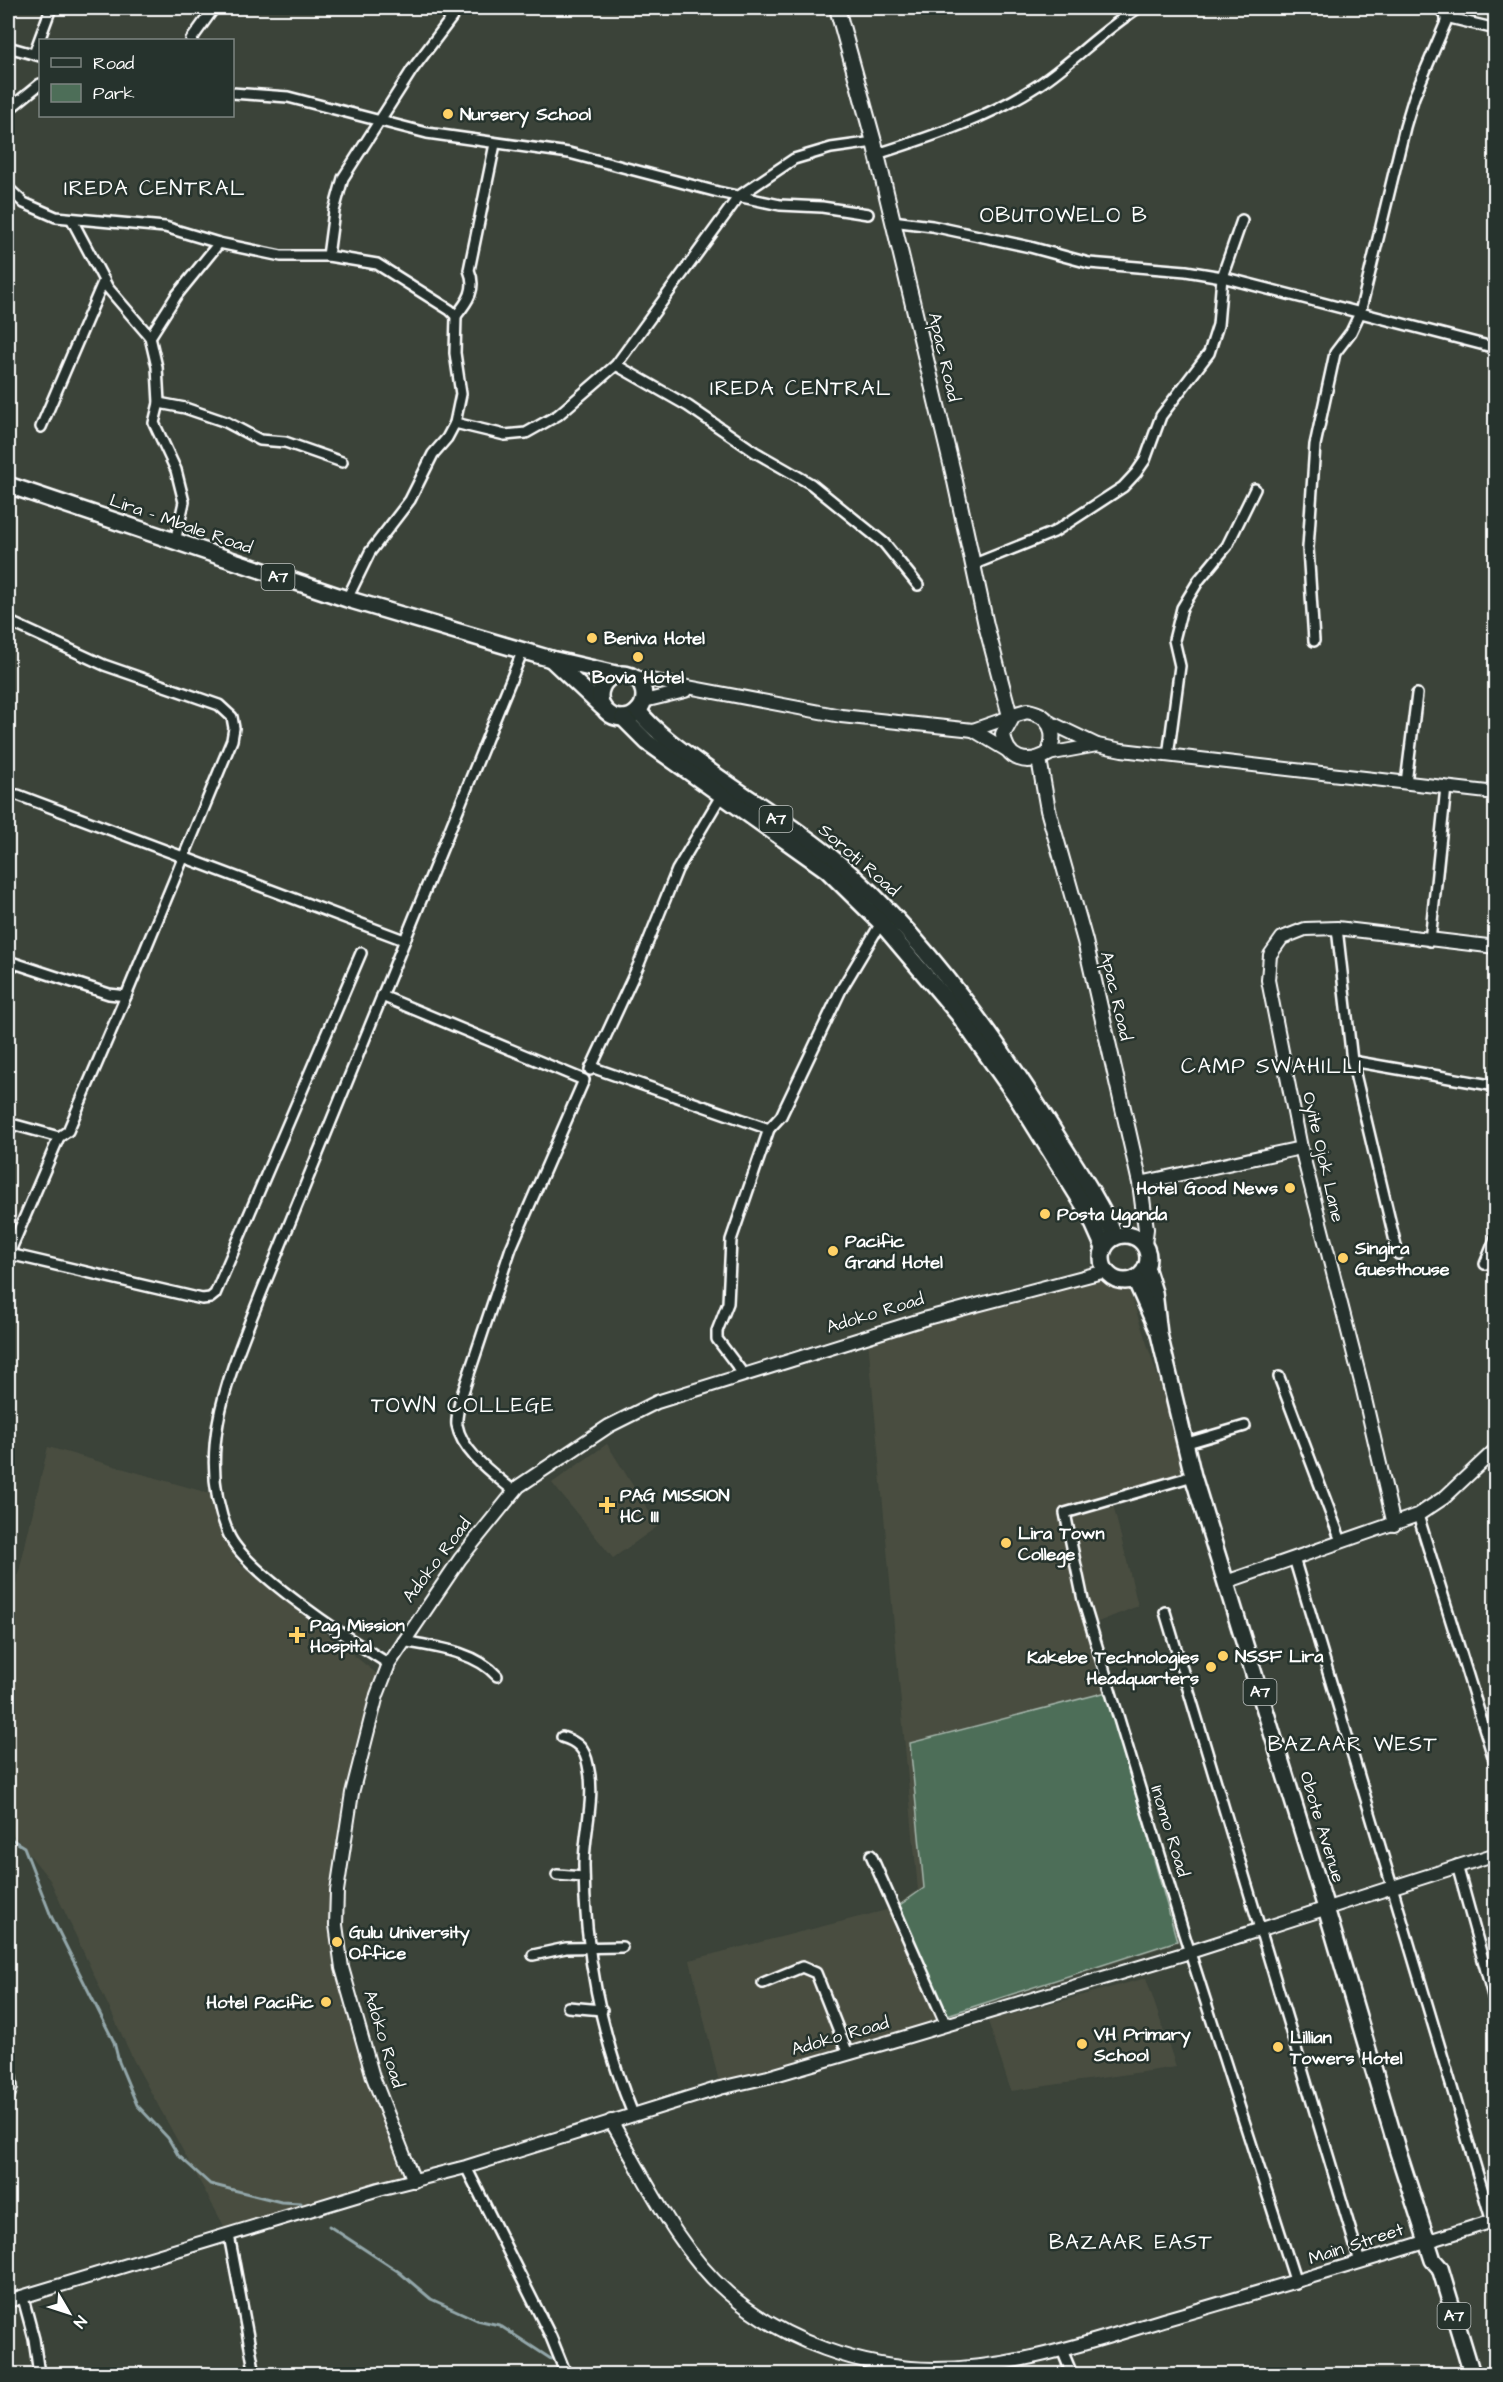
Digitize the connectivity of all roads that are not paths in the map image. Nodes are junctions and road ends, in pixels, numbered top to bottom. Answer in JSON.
{"nodes":[{"id":1,"x":51,"y":8,"type":"edge"},
{"id":2,"x":213,"y":8,"type":"edge"},
{"id":3,"x":459,"y":8,"type":"edge"},
{"id":4,"x":838,"y":8,"type":"edge"},
{"id":5,"x":1138,"y":8,"type":"edge"},
{"id":6,"x":1440,"y":8,"type":"edge"},
{"id":7,"x":1446,"y":16,"type":"junction"},
{"id":8,"x":1496,"y":29,"type":"edge"},
{"id":9,"x":42,"y":39,"type":"edge"},
{"id":10,"x":192,"y":39,"type":"edge"},
{"id":11,"x":8,"y":47,"type":"edge"},
{"id":12,"x":37,"y":55,"type":"edge"},
{"id":13,"x":39,"y":85,"type":"edge"},
{"id":14,"x":234,"y":93,"type":"edge"},
{"id":15,"x":8,"y":110,"type":"edge"},
{"id":16,"x":378,"y":122,"type":"junction"},
{"id":17,"x":495,"y":144,"type":"junction"},
{"id":18,"x":876,"y":148,"type":"junction"},
{"id":19,"x":8,"y":188,"type":"edge"},
{"id":20,"x":739,"y":196,"type":"junction"},
{"id":21,"x":868,"y":214,"type":"dead end"},
{"id":22,"x":72,"y":220,"type":"junction"},
{"id":23,"x":1242,"y":220,"type":"dead end"},
{"id":24,"x":892,"y":221,"type":"junction"},
{"id":25,"x":219,"y":243,"type":"junction"},
{"id":26,"x":328,"y":256,"type":"junction"},
{"id":27,"x":1222,"y":277,"type":"junction"},
{"id":28,"x":104,"y":280,"type":"junction"},
{"id":29,"x":1360,"y":313,"type":"junction"},
{"id":30,"x":456,"y":316,"type":"junction"},
{"id":31,"x":150,"y":338,"type":"junction"},
{"id":32,"x":1496,"y":348,"type":"edge"},
{"id":33,"x":616,"y":365,"type":"junction"},
{"id":34,"x":159,"y":403,"type":"junction"},
{"id":35,"x":455,"y":423,"type":"junction"},
{"id":36,"x":41,"y":427,"type":"dead end"},
{"id":37,"x":342,"y":462,"type":"dead end"},
{"id":38,"x":8,"y":485,"type":"edge"},
{"id":39,"x":1255,"y":489,"type":"dead end"},
{"id":40,"x":175,"y":542,"type":"junction"},
{"id":41,"x":972,"y":565,"type":"junction"},
{"id":42,"x":918,"y":585,"type":"dead end"},
{"id":43,"x":347,"y":599,"type":"junction"},
{"id":44,"x":8,"y":621,"type":"edge"},
{"id":45,"x":1314,"y":640,"type":"dead end"},
{"id":46,"x":523,"y":650,"type":"junction"},
{"id":47,"x":551,"y":659,"type":"junction"},
{"id":48,"x":616,"y":674,"type":"junction"},
{"id":49,"x":635,"y":677,"type":"junction"},
{"id":50,"x":689,"y":690,"type":"junction"},
{"id":51,"x":1417,"y":694,"type":"dead end"},
{"id":52,"x":641,"y":706,"type":"junction"},
{"id":53,"x":602,"y":707,"type":"junction"},
{"id":54,"x":1012,"y":716,"type":"junction"},
{"id":55,"x":623,"y":718,"type":"junction"},
{"id":56,"x":1049,"y":722,"type":"junction"},
{"id":57,"x":973,"y":730,"type":"junction"},
{"id":58,"x":651,"y":736,"type":"junction"},
{"id":59,"x":1097,"y":745,"type":"junction"},
{"id":60,"x":1008,"y":751,"type":"junction"},
{"id":61,"x":1043,"y":756,"type":"junction"},
{"id":62,"x":1168,"y":756,"type":"junction"},
{"id":63,"x":1406,"y":783,"type":"junction"},
{"id":64,"x":8,"y":787,"type":"edge"},
{"id":65,"x":1446,"y":787,"type":"junction"},
{"id":66,"x":1496,"y":793,"type":"edge"},
{"id":67,"x":722,"y":794,"type":"junction"},
{"id":68,"x":13,"y":795,"type":"edge"},
{"id":69,"x":183,"y":855,"type":"junction"},
{"id":70,"x":886,"y":918,"type":"junction"},
{"id":71,"x":1337,"y":928,"type":"junction"},
{"id":72,"x":404,"y":940,"type":"junction"},
{"id":73,"x":1430,"y":941,"type":"junction"},
{"id":74,"x":1496,"y":947,"type":"edge"},
{"id":75,"x":361,"y":953,"type":"dead end"},
{"id":76,"x":8,"y":961,"type":"edge"},
{"id":77,"x":126,"y":996,"type":"junction"},
{"id":78,"x":382,"y":996,"type":"junction"},
{"id":79,"x":963,"y":1010,"type":"junction"},
{"id":80,"x":1352,"y":1061,"type":"junction"},
{"id":81,"x":591,"y":1067,"type":"junction"},
{"id":82,"x":584,"y":1080,"type":"junction"},
{"id":83,"x":1496,"y":1086,"type":"edge"},
{"id":84,"x":8,"y":1123,"type":"edge"},
{"id":85,"x":769,"y":1129,"type":"junction"},
{"id":86,"x":59,"y":1137,"type":"junction"},
{"id":87,"x":1301,"y":1148,"type":"junction"},
{"id":88,"x":1140,"y":1183,"type":"junction"},
{"id":89,"x":1115,"y":1237,"type":"junction"},
{"id":90,"x":1496,"y":1237,"type":"edge"},
{"id":91,"x":1144,"y":1244,"type":"junction"},
{"id":92,"x":1104,"y":1248,"type":"junction"},
{"id":93,"x":1398,"y":1254,"type":"dead end"},
{"id":94,"x":8,"y":1255,"type":"edge"},
{"id":95,"x":1485,"y":1264,"type":"dead end"},
{"id":96,"x":1146,"y":1267,"type":"junction"},
{"id":97,"x":1106,"y":1271,"type":"junction"},
{"id":98,"x":1135,"y":1279,"type":"junction"},
{"id":99,"x":1159,"y":1334,"type":"junction"},
{"id":100,"x":744,"y":1375,"type":"junction"},
{"id":101,"x":1279,"y":1377,"type":"dead end"},
{"id":102,"x":1245,"y":1426,"type":"dead end"},
{"id":103,"x":1184,"y":1444,"type":"junction"},
{"id":104,"x":1496,"y":1449,"type":"edge"},
{"id":105,"x":1193,"y":1476,"type":"junction"},
{"id":106,"x":515,"y":1492,"type":"junction"},
{"id":107,"x":1418,"y":1515,"type":"junction"},
{"id":108,"x":1394,"y":1525,"type":"junction"},
{"id":109,"x":1341,"y":1542,"type":"junction"},
{"id":110,"x":1294,"y":1558,"type":"junction"},
{"id":111,"x":1226,"y":1582,"type":"junction"},
{"id":112,"x":1165,"y":1612,"type":"dead end"},
{"id":113,"x":403,"y":1641,"type":"junction"},
{"id":114,"x":389,"y":1664,"type":"junction"},
{"id":115,"x":497,"y":1676,"type":"dead end"},
{"id":116,"x":562,"y":1737,"type":"dead end"},
{"id":117,"x":1496,"y":1766,"type":"edge"},
{"id":118,"x":1496,"y":1854,"type":"edge"},
{"id":119,"x":871,"y":1855,"type":"dead end"},
{"id":120,"x":1457,"y":1865,"type":"junction"},
{"id":121,"x":557,"y":1875,"type":"dead end"},
{"id":122,"x":584,"y":1877,"type":"junction"},
{"id":123,"x":1392,"y":1886,"type":"junction"},
{"id":124,"x":1326,"y":1908,"type":"junction"},
{"id":125,"x":1260,"y":1929,"type":"junction"},
{"id":126,"x":591,"y":1947,"type":"junction"},
{"id":127,"x":622,"y":1947,"type":"dead end"},
{"id":128,"x":1190,"y":1952,"type":"junction"},
{"id":129,"x":533,"y":1955,"type":"dead end"},
{"id":130,"x":764,"y":1983,"type":"dead end"},
{"id":131,"x":568,"y":2007,"type":"dead end"},
{"id":132,"x":1496,"y":2007,"type":"edge"},
{"id":133,"x":602,"y":2010,"type":"junction"},
{"id":134,"x":946,"y":2025,"type":"junction"},
{"id":135,"x":848,"y":2054,"type":"junction"},
{"id":136,"x":8,"y":2058,"type":"edge"},
{"id":137,"x":8,"y":2100,"type":"edge"},
{"id":138,"x":633,"y":2114,"type":"junction"},
{"id":139,"x":610,"y":2121,"type":"junction"},
{"id":140,"x":466,"y":2167,"type":"junction"},
{"id":141,"x":414,"y":2181,"type":"junction"},
{"id":142,"x":1494,"y":2221,"type":"edge"},
{"id":143,"x":229,"y":2235,"type":"junction"},
{"id":144,"x":1426,"y":2240,"type":"junction"},
{"id":145,"x":1433,"y":2260,"type":"junction"},
{"id":146,"x":1360,"y":2262,"type":"junction"},
{"id":147,"x":1296,"y":2283,"type":"junction"},
{"id":148,"x":22,"y":2298,"type":"junction"},
{"id":149,"x":8,"y":2301,"type":"edge"},
{"id":150,"x":1062,"y":2350,"type":"junction"},
{"id":151,"x":39,"y":2374,"type":"edge"},
{"id":152,"x":255,"y":2374,"type":"edge"},
{"id":153,"x":566,"y":2374,"type":"edge"},
{"id":154,"x":1072,"y":2374,"type":"edge"},
{"id":155,"x":1462,"y":2374,"type":"edge"},
{"id":156,"x":1472,"y":2374,"type":"edge"}],
"edges":[{"from":1,"to":9,"type":"street"},
{"from":2,"to":10,"type":"street"},
{"from":3,"to":16,"type":"street"},
{"from":4,"to":18,"type":"main road","name":"Apac Road"},
{"from":5,"to":18,"type":"street"},
{"from":6,"to":7,"type":"street"},
{"from":7,"to":8,"type":"street"},
{"from":7,"to":29,"type":"street"},
{"from":11,"to":12,"type":"street"},
{"from":13,"to":15,"type":"street"},
{"from":14,"to":16,"type":"street"},
{"from":16,"to":17,"type":"street"},
{"from":16,"to":26,"type":"street"},
{"from":17,"to":20,"type":"street"},
{"from":17,"to":30,"type":"street"},
{"from":18,"to":20,"type":"street"},
{"from":18,"to":24,"type":"main road","name":"Apac Road"},
{"from":19,"to":22,"type":"street"},
{"from":20,"to":21,"type":"street"},
{"from":20,"to":33,"type":"street"},
{"from":22,"to":25,"type":"street"},
{"from":22,"to":28,"type":"street"},
{"from":23,"to":27,"type":"street"},
{"from":24,"to":27,"type":"street"},
{"from":24,"to":41,"type":"main road","name":"Apac Road"},
{"from":25,"to":26,"type":"street"},
{"from":25,"to":31,"type":"street"},
{"from":26,"to":30,"type":"street"},
{"from":27,"to":29,"type":"street"},
{"from":27,"to":41,"type":"street"},
{"from":28,"to":31,"type":"street"},
{"from":28,"to":36,"type":"street"},
{"from":29,"to":32,"type":"street"},
{"from":29,"to":45,"type":"street"},
{"from":30,"to":35,"type":"street"},
{"from":31,"to":34,"type":"street"},
{"from":33,"to":35,"type":"street"},
{"from":33,"to":42,"type":"street"},
{"from":34,"to":37,"type":"street"},
{"from":34,"to":40,"type":"street"},
{"from":35,"to":43,"type":"street"},
{"from":38,"to":40,"type":"main road","name":"Lira - Mbale Road","number":"A7"},
{"from":39,"to":62,"type":"street"},
{"from":40,"to":43,"type":"main road","name":"Lira - Mbale Road","number":"A7"},
{"from":41,"to":54,"type":"main road","name":"Apac Road"},
{"from":43,"to":46,"type":"main road","name":"Lira - Mbale Road","number":"A7"},
{"from":44,"to":69,"type":"street"},
{"from":46,"to":47,"type":"main road","name":"Lira - Mbale Road","number":"A7"},
{"from":46,"to":72,"type":"street"},
{"from":47,"to":48,"type":"main road","number":"A7"},
{"from":47,"to":53,"type":"main road","number":"A7"},
{"from":48,"to":49,"type":"main road","number":"A7"},
{"from":48,"to":53,"type":"main road"},
{"from":49,"to":50,"type":"street"},
{"from":49,"to":52,"type":"main road","number":"A7"},
{"from":50,"to":52,"type":"street"},
{"from":50,"to":57,"type":"street"},
{"from":51,"to":63,"type":"street"},
{"from":52,"to":55,"type":"main road"},
{"from":52,"to":58,"type":"main road","number":"A7"},
{"from":53,"to":55,"type":"main road","number":"A7"},
{"from":54,"to":56,"type":"main road"},
{"from":54,"to":57,"type":"street"},
{"from":54,"to":60,"type":"main road"},
{"from":55,"to":58,"type":"main road","number":"A7"},
{"from":56,"to":59,"type":"street"},
{"from":56,"to":61,"type":"main road"},
{"from":57,"to":60,"type":"street"},
{"from":58,"to":67,"type":"main road","name":"Soroti Road","number":"A7"},
{"from":58,"to":70,"type":"main road","name":"Soroti Road","number":"A7"},
{"from":59,"to":61,"type":"street"},
{"from":59,"to":62,"type":"street"},
{"from":60,"to":61,"type":"main road"},
{"from":61,"to":88,"type":"main road","name":"Apac Road"},
{"from":62,"to":63,"type":"street"},
{"from":63,"to":65,"type":"street"},
{"from":64,"to":68,"type":"street"},
{"from":65,"to":66,"type":"street"},
{"from":65,"to":73,"type":"street"},
{"from":67,"to":70,"type":"main road","name":"Soroti Road","number":"A7"},
{"from":67,"to":81,"type":"street"},
{"from":68,"to":69,"type":"street"},
{"from":69,"to":72,"type":"street"},
{"from":69,"to":77,"type":"street"},
{"from":70,"to":79,"type":"main road","number":"A7"},
{"from":70,"to":85,"type":"street"},
{"from":71,"to":73,"type":"street","name":"Oyite Ojok Lane"},
{"from":71,"to":80,"type":"street"},
{"from":71,"to":87,"type":"street","name":"Oyite Ojok Lane"},
{"from":72,"to":78,"type":"street"},
{"from":73,"to":74,"type":"street","name":"Oyite Ojok Lane"},
{"from":75,"to":94,"type":"street"},
{"from":76,"to":77,"type":"street"},
{"from":77,"to":86,"type":"street"},
{"from":78,"to":82,"type":"street"},
{"from":78,"to":114,"type":"street"},
{"from":79,"to":89,"type":"main road","number":"A7"},
{"from":79,"to":92,"type":"main road","number":"A7"},
{"from":80,"to":83,"type":"street"},
{"from":80,"to":93,"type":"street"},
{"from":81,"to":82,"type":"street"},
{"from":81,"to":85,"type":"street"},
{"from":82,"to":106,"type":"street"},
{"from":84,"to":86,"type":"street"},
{"from":85,"to":100,"type":"street"},
{"from":86,"to":94,"type":"street"},
{"from":87,"to":88,"type":"street"},
{"from":87,"to":108,"type":"street","name":"Oyite Ojok Lane"},
{"from":88,"to":91,"type":"main road","name":"Apac Road"},
{"from":89,"to":91,"type":"main road"},
{"from":89,"to":92,"type":"main road"},
{"from":90,"to":95,"type":"street"},
{"from":91,"to":96,"type":"main road","number":"A7"},
{"from":92,"to":97,"type":"main road","number":"A7"},
{"from":96,"to":98,"type":"main road"},
{"from":96,"to":99,"type":"main road","name":"Obote Avenue","number":"A7"},
{"from":97,"to":98,"type":"main road"},
{"from":97,"to":100,"type":"street","name":"Adoko Road"},
{"from":98,"to":99,"type":"main road","name":"Obote Avenue","number":"A7"},
{"from":99,"to":103,"type":"main road","name":"Obote Avenue","number":"A7"},
{"from":100,"to":106,"type":"street","name":"Adoko Road"},
{"from":101,"to":109,"type":"street"},
{"from":102,"to":103,"type":"street"},
{"from":103,"to":105,"type":"main road","name":"Obote Avenue","number":"A7"},
{"from":104,"to":107,"type":"street"},
{"from":105,"to":111,"type":"main road","name":"Obote Avenue","number":"A7"},
{"from":105,"to":128,"type":"street","name":"Inomo Road"},
{"from":106,"to":113,"type":"street","name":"Adoko Road"},
{"from":107,"to":108,"type":"street"},
{"from":107,"to":117,"type":"street"},
{"from":108,"to":109,"type":"street"},
{"from":109,"to":110,"type":"street"},
{"from":110,"to":111,"type":"street"},
{"from":110,"to":123,"type":"street"},
{"from":111,"to":124,"type":"main road","name":"Obote Avenue","number":"A7"},
{"from":112,"to":125,"type":"street"},
{"from":113,"to":114,"type":"street","name":"Adoko Road"},
{"from":113,"to":115,"type":"street"},
{"from":114,"to":141,"type":"street","name":"Adoko Road"},
{"from":116,"to":122,"type":"street"},
{"from":118,"to":120,"type":"street","name":"Adoko Road"},
{"from":119,"to":134,"type":"street"},
{"from":120,"to":123,"type":"street","name":"Adoko Road"},
{"from":120,"to":132,"type":"street"},
{"from":121,"to":122,"type":"street"},
{"from":122,"to":126,"type":"street"},
{"from":123,"to":124,"type":"street","name":"Adoko Road"},
{"from":123,"to":142,"type":"street"},
{"from":124,"to":125,"type":"street","name":"Adoko Road"},
{"from":124,"to":144,"type":"main road","name":"Obote Avenue","number":"A7"},
{"from":125,"to":128,"type":"street","name":"Adoko Road"},
{"from":125,"to":146,"type":"street"},
{"from":126,"to":127,"type":"street"},
{"from":126,"to":129,"type":"street"},
{"from":126,"to":133,"type":"street"},
{"from":128,"to":134,"type":"street","name":"Adoko Road"},
{"from":128,"to":147,"type":"street","name":"Inomo Road"},
{"from":130,"to":135,"type":"street"},
{"from":131,"to":133,"type":"street"},
{"from":133,"to":138,"type":"street"},
{"from":134,"to":135,"type":"street","name":"Adoko Road"},
{"from":135,"to":138,"type":"street","name":"Adoko Road"},
{"from":136,"to":137,"type":"street"},
{"from":138,"to":139,"type":"street","name":"Adoko Road"},
{"from":139,"to":140,"type":"street","name":"Adoko Road"},
{"from":139,"to":150,"type":"street","name":"Main Street"},
{"from":140,"to":141,"type":"street","name":"Adoko Road"},
{"from":140,"to":153,"type":"street"},
{"from":141,"to":143,"type":"street"},
{"from":142,"to":144,"type":"street","name":"Main Street"},
{"from":143,"to":148,"type":"street"},
{"from":143,"to":152,"type":"street"},
{"from":144,"to":145,"type":"main road","name":"Obote Avenue","number":"A7"},
{"from":144,"to":146,"type":"street","name":"Main Street"},
{"from":145,"to":155,"type":"main road","name":"Obote Avenue","number":"A7"},
{"from":145,"to":156,"type":"main road","name":"Obote Avenue","number":"A7"},
{"from":146,"to":147,"type":"street","name":"Main Street"},
{"from":147,"to":150,"type":"street","name":"Main Street"},
{"from":148,"to":149,"type":"street"},
{"from":148,"to":151,"type":"street"},
{"from":150,"to":154,"type":"street"}]}
